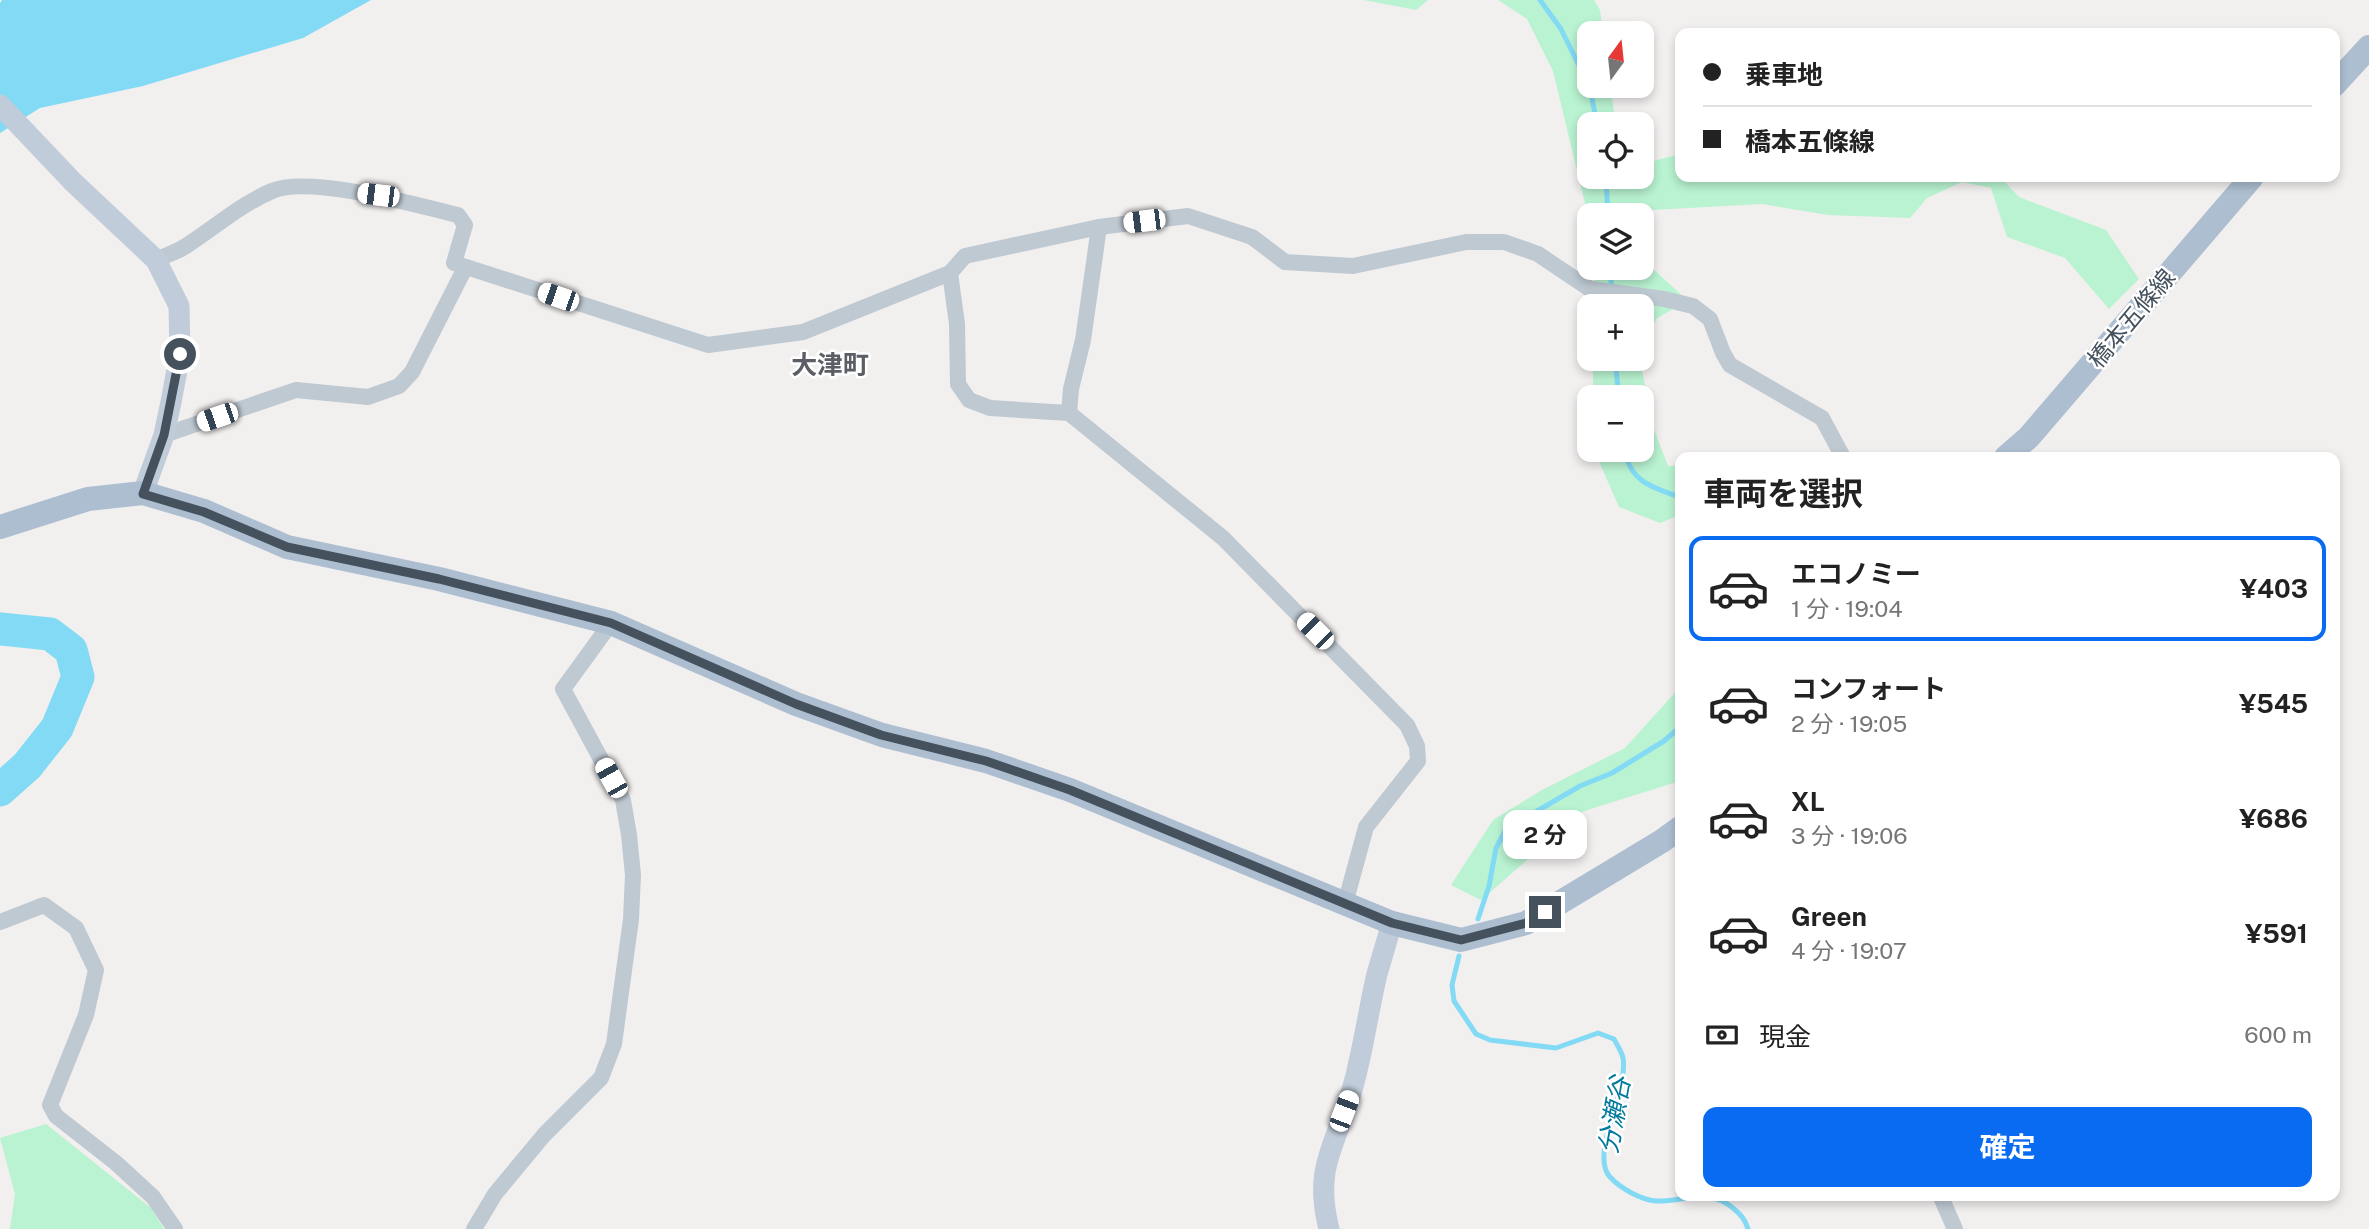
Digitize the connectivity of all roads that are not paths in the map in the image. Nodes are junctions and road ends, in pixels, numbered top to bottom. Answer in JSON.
{"nodes":[{"id":1,"x":2369,"y":47,"type":"edge"},
{"id":2,"x":2340,"y":78,"type":"edge"},
{"id":3,"x":0,"y":105,"type":"edge"},
{"id":4,"x":2248,"y":182,"type":"edge"},
{"id":5,"x":1099,"y":227,"type":"junction"},
{"id":6,"x":156,"y":260,"type":"junction"},
{"id":7,"x":466,"y":268,"type":"junction"},
{"id":8,"x":950,"y":273,"type":"junction"},
{"id":9,"x":1069,"y":413,"type":"junction"},
{"id":10,"x":164,"y":435,"type":"junction"},
{"id":11,"x":1840,"y":452,"type":"edge"},
{"id":12,"x":2019,"y":452,"type":"edge"},
{"id":13,"x":143,"y":494,"type":"junction"},
{"id":14,"x":0,"y":527,"type":"edge"},
{"id":15,"x":611,"y":623,"type":"junction"},
{"id":16,"x":1675,"y":832,"type":"edge"},
{"id":17,"x":1345,"y":904,"type":"junction"},
{"id":18,"x":0,"y":922,"type":"edge"},
{"id":19,"x":1392,"y":923,"type":"junction"},
{"id":20,"x":1943,"y":1201,"type":"edge"},
{"id":21,"x":175,"y":1229,"type":"edge"},
{"id":22,"x":474,"y":1229,"type":"edge"},
{"id":23,"x":1329,"y":1229,"type":"edge"},
{"id":24,"x":1955,"y":1229,"type":"edge"}],
"edges":[{"from":1,"to":2,"type":"main road"},
{"from":3,"to":6,"type":"street"},
{"from":4,"to":12,"type":"main road","name":"橋本五條線"},
{"from":5,"to":8,"type":"street"},
{"from":5,"to":9,"type":"street"},
{"from":5,"to":11,"type":"street"},
{"from":6,"to":7,"type":"street"},
{"from":6,"to":10,"type":"street"},
{"from":7,"to":8,"type":"street"},
{"from":7,"to":10,"type":"street"},
{"from":8,"to":9,"type":"street"},
{"from":9,"to":17,"type":"street"},
{"from":10,"to":13,"type":"street"},
{"from":13,"to":14,"type":"main road"},
{"from":13,"to":15,"type":"main road"},
{"from":15,"to":17,"type":"main road"},
{"from":15,"to":22,"type":"street"},
{"from":16,"to":19,"type":"main road"},
{"from":17,"to":19,"type":"main road"},
{"from":18,"to":21,"type":"street"},
{"from":19,"to":23,"type":"street"},
{"from":20,"to":24,"type":"street"}]}
